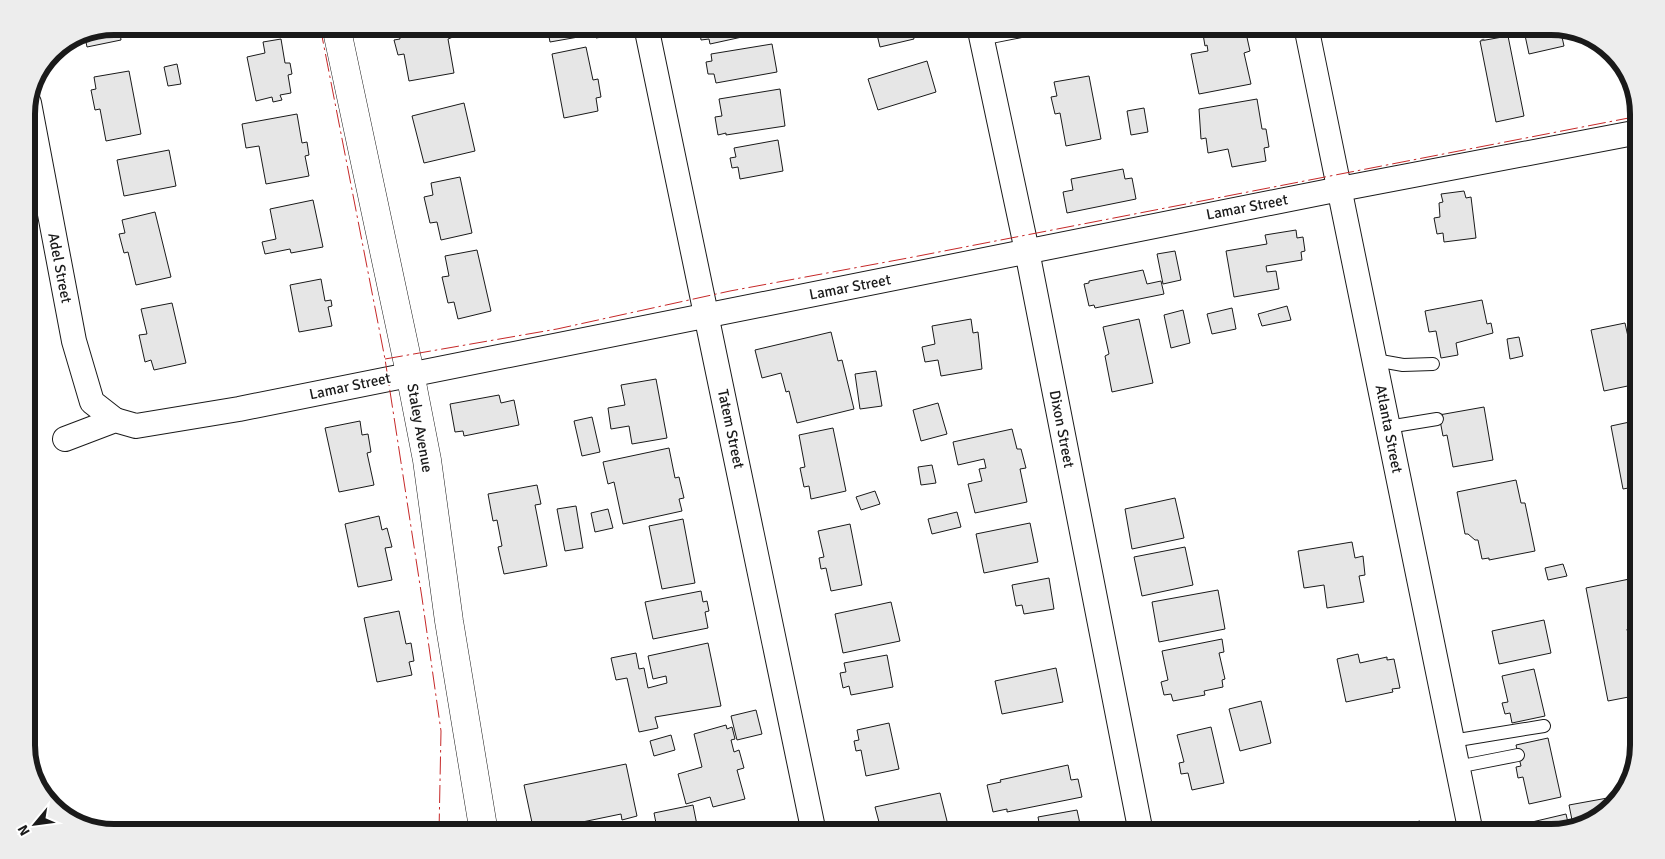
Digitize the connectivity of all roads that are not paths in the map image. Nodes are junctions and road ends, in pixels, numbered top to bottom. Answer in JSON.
{"nodes":[{"id":1,"x":338,"y":35,"type":"edge"},
{"id":2,"x":648,"y":35,"type":"edge"},
{"id":3,"x":981,"y":35,"type":"edge"},
{"id":4,"x":1308,"y":35,"type":"edge"},
{"id":5,"x":1630,"y":134,"type":"edge"},
{"id":6,"x":35,"y":135,"type":"edge"},
{"id":7,"x":1340,"y":189,"type":"junction"},
{"id":8,"x":1028,"y":251,"type":"junction"},
{"id":9,"x":707,"y":315,"type":"junction"},
{"id":10,"x":1375,"y":360,"type":"junction"},
{"id":11,"x":1433,"y":364,"type":"dead end"},
{"id":12,"x":410,"y":374,"type":"junction"},
{"id":13,"x":115,"y":420,"type":"junction"},
{"id":14,"x":1437,"y":420,"type":"dead end"},
{"id":15,"x":1388,"y":427,"type":"junction"},
{"id":16,"x":65,"y":439,"type":"dead end"},
{"id":17,"x":1544,"y":726,"type":"dead end"},
{"id":18,"x":1452,"y":741,"type":"junction"},
{"id":19,"x":1518,"y":755,"type":"dead end"},
{"id":20,"x":1457,"y":767,"type":"junction"},
{"id":21,"x":483,"y":824,"type":"edge"},
{"id":22,"x":812,"y":824,"type":"edge"},
{"id":23,"x":1139,"y":824,"type":"edge"},
{"id":24,"x":1468,"y":824,"type":"edge"}],
"edges":[{"from":1,"to":12,"type":"street","name":"Staley Avenue"},
{"from":2,"to":9,"type":"street","name":"Tatem Street"},
{"from":3,"to":8,"type":"street","name":"Dixon Street"},
{"from":4,"to":7,"type":"street","name":"Atlanta Street"},
{"from":5,"to":7,"type":"street","name":"Lamar Street"},
{"from":6,"to":13,"type":"street","name":"Adel Street"},
{"from":7,"to":8,"type":"street","name":"Lamar Street"},
{"from":7,"to":10,"type":"street","name":"Atlanta Street"},
{"from":8,"to":9,"type":"street","name":"Lamar Street"},
{"from":8,"to":23,"type":"street","name":"Dixon Street"},
{"from":9,"to":12,"type":"street","name":"Lamar Street"},
{"from":9,"to":22,"type":"street","name":"Tatem Street"},
{"from":10,"to":11,"type":"lane"},
{"from":10,"to":15,"type":"street","name":"Atlanta Street"},
{"from":12,"to":13,"type":"street","name":"Lamar Street"},
{"from":12,"to":21,"type":"street","name":"Staley Avenue"},
{"from":13,"to":16,"type":"street"},
{"from":14,"to":15,"type":"lane"},
{"from":15,"to":18,"type":"street","name":"Atlanta Street"},
{"from":17,"to":18,"type":"lane"},
{"from":18,"to":20,"type":"street","name":"Atlanta Street"},
{"from":19,"to":20,"type":"lane"},
{"from":20,"to":24,"type":"street","name":"Atlanta Street"}]}
